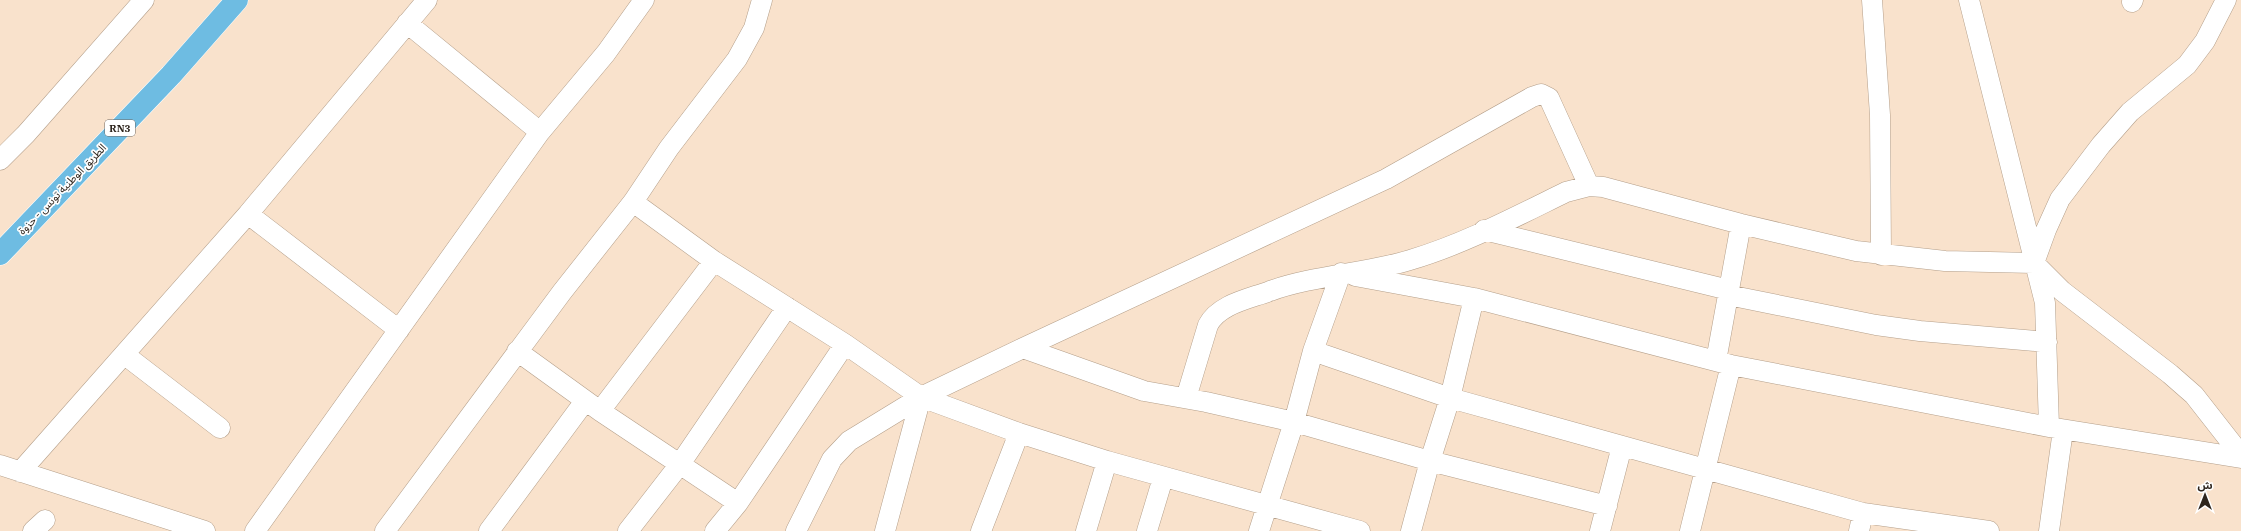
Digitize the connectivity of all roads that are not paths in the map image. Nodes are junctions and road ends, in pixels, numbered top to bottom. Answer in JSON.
{"nodes":[{"id":1,"x":144,"y":0,"type":"edge"},
{"id":2,"x":237,"y":0,"type":"edge"},
{"id":3,"x":427,"y":0,"type":"edge"},
{"id":4,"x":644,"y":0,"type":"edge"},
{"id":5,"x":762,"y":0,"type":"edge"},
{"id":6,"x":1872,"y":0,"type":"edge"},
{"id":7,"x":1969,"y":0,"type":"edge"},
{"id":8,"x":2226,"y":0,"type":"edge"},
{"id":9,"x":407,"y":23,"type":"junction"},
{"id":10,"x":540,"y":132,"type":"junction"},
{"id":11,"x":0,"y":160,"type":"edge"},
{"id":12,"x":1590,"y":186,"type":"junction"},
{"id":13,"x":633,"y":202,"type":"junction"},
{"id":14,"x":248,"y":214,"type":"junction"},
{"id":15,"x":1741,"y":224,"type":"junction"},
{"id":16,"x":1484,"y":230,"type":"junction"},
{"id":17,"x":0,"y":254,"type":"edge"},
{"id":18,"x":1881,"y":255,"type":"junction"},
{"id":19,"x":714,"y":261,"type":"junction"},
{"id":20,"x":2034,"y":263,"type":"junction"},
{"id":21,"x":1341,"y":273,"type":"junction"},
{"id":22,"x":1728,"y":292,"type":"junction"},
{"id":23,"x":1474,"y":298,"type":"junction"},
{"id":24,"x":787,"y":307,"type":"junction"},
{"id":25,"x":399,"y":330,"type":"junction"},
{"id":26,"x":2047,"y":342,"type":"junction"},
{"id":27,"x":845,"y":344,"type":"junction"},
{"id":28,"x":1023,"y":348,"type":"junction"},
{"id":29,"x":517,"y":351,"type":"junction"},
{"id":30,"x":1313,"y":351,"type":"junction"},
{"id":31,"x":124,"y":355,"type":"junction"},
{"id":32,"x":1723,"y":363,"type":"junction"},
{"id":33,"x":921,"y":397,"type":"junction"},
{"id":34,"x":1186,"y":398,"type":"junction"},
{"id":35,"x":1450,"y":398,"type":"junction"},
{"id":36,"x":592,"y":406,"type":"junction"},
{"id":37,"x":1294,"y":422,"type":"junction"},
{"id":38,"x":220,"y":428,"type":"dead end"},
{"id":39,"x":2056,"y":428,"type":"junction"},
{"id":40,"x":1019,"y":433,"type":"junction"},
{"id":41,"x":1622,"y":446,"type":"junction"},
{"id":42,"x":2241,"y":455,"type":"edge"},
{"id":43,"x":2241,"y":458,"type":"edge"},
{"id":44,"x":1107,"y":461,"type":"junction"},
{"id":45,"x":1430,"y":461,"type":"junction"},
{"id":46,"x":680,"y":464,"type":"junction"},
{"id":47,"x":0,"y":465,"type":"edge"},
{"id":48,"x":1704,"y":469,"type":"junction"},
{"id":49,"x":20,"y":472,"type":"junction"},
{"id":50,"x":1163,"y":478,"type":"junction"},
{"id":51,"x":738,"y":503,"type":"junction"},
{"id":52,"x":1267,"y":504,"type":"junction"},
{"id":53,"x":1607,"y":506,"type":"junction"},
{"id":54,"x":1861,"y":522,"type":"edge"},
{"id":55,"x":1153,"y":530,"type":"edge"},
{"id":56,"x":205,"y":531,"type":"edge"},
{"id":57,"x":256,"y":531,"type":"edge"},
{"id":58,"x":385,"y":531,"type":"edge"},
{"id":59,"x":489,"y":531,"type":"edge"},
{"id":60,"x":628,"y":531,"type":"edge"},
{"id":61,"x":715,"y":531,"type":"edge"},
{"id":62,"x":796,"y":531,"type":"edge"},
{"id":63,"x":885,"y":531,"type":"edge"},
{"id":64,"x":981,"y":531,"type":"edge"},
{"id":65,"x":1086,"y":531,"type":"edge"},
{"id":66,"x":1259,"y":531,"type":"edge"},
{"id":67,"x":1360,"y":531,"type":"edge"},
{"id":68,"x":1411,"y":531,"type":"edge"},
{"id":69,"x":1600,"y":531,"type":"edge"},
{"id":70,"x":1690,"y":531,"type":"edge"},
{"id":71,"x":1989,"y":531,"type":"edge"},
{"id":72,"x":2049,"y":531,"type":"edge"}],
"edges":[{"from":1,"to":11,"type":"street"},
{"from":2,"to":17,"type":"main road","name":"الطريق الوطنية تونس - حزوة","number":"RN3"},
{"from":3,"to":9,"type":"street"},
{"from":4,"to":10,"type":"street"},
{"from":5,"to":13,"type":"street"},
{"from":6,"to":18,"type":"street"},
{"from":7,"to":20,"type":"street"},
{"from":8,"to":20,"type":"street"},
{"from":9,"to":10,"type":"street"},
{"from":9,"to":14,"type":"street"},
{"from":10,"to":25,"type":"street"},
{"from":12,"to":15,"type":"street"},
{"from":12,"to":16,"type":"street"},
{"from":12,"to":28,"type":"street"},
{"from":13,"to":19,"type":"street"},
{"from":13,"to":29,"type":"street"},
{"from":14,"to":25,"type":"street"},
{"from":14,"to":31,"type":"street"},
{"from":15,"to":18,"type":"street"},
{"from":15,"to":22,"type":"street"},
{"from":16,"to":21,"type":"street"},
{"from":16,"to":22,"type":"street"},
{"from":18,"to":20,"type":"street"},
{"from":19,"to":24,"type":"street"},
{"from":19,"to":36,"type":"street"},
{"from":20,"to":26,"type":"street"},
{"from":20,"to":42,"type":"street"},
{"from":21,"to":23,"type":"street"},
{"from":21,"to":30,"type":"street"},
{"from":21,"to":34,"type":"street"},
{"from":22,"to":26,"type":"street"},
{"from":22,"to":32,"type":"street"},
{"from":23,"to":32,"type":"street"},
{"from":23,"to":35,"type":"street"},
{"from":24,"to":27,"type":"street"},
{"from":24,"to":46,"type":"street"},
{"from":25,"to":57,"type":"street"},
{"from":26,"to":39,"type":"street"},
{"from":27,"to":33,"type":"street"},
{"from":27,"to":51,"type":"street"},
{"from":28,"to":33,"type":"street"},
{"from":28,"to":34,"type":"street"},
{"from":29,"to":36,"type":"street"},
{"from":29,"to":58,"type":"street"},
{"from":30,"to":35,"type":"street"},
{"from":30,"to":37,"type":"street"},
{"from":31,"to":38,"type":"street"},
{"from":31,"to":49,"type":"street"},
{"from":32,"to":39,"type":"street"},
{"from":32,"to":48,"type":"street"},
{"from":33,"to":40,"type":"street"},
{"from":33,"to":62,"type":"street"},
{"from":33,"to":63,"type":"street"},
{"from":34,"to":37,"type":"street"},
{"from":35,"to":41,"type":"street"},
{"from":35,"to":45,"type":"street"},
{"from":36,"to":46,"type":"street"},
{"from":36,"to":59,"type":"street"},
{"from":37,"to":45,"type":"street"},
{"from":37,"to":52,"type":"street"},
{"from":39,"to":43,"type":"street"},
{"from":39,"to":72,"type":"street"},
{"from":40,"to":44,"type":"street"},
{"from":40,"to":64,"type":"street"},
{"from":41,"to":48,"type":"street"},
{"from":41,"to":53,"type":"street"},
{"from":44,"to":50,"type":"street"},
{"from":44,"to":65,"type":"street"},
{"from":45,"to":53,"type":"street"},
{"from":45,"to":68,"type":"street"},
{"from":46,"to":51,"type":"street"},
{"from":46,"to":60,"type":"street"},
{"from":47,"to":49,"type":"street"},
{"from":48,"to":54,"type":"street"},
{"from":48,"to":70,"type":"street"},
{"from":49,"to":56,"type":"street"},
{"from":50,"to":52,"type":"street"},
{"from":50,"to":55,"type":"street"},
{"from":51,"to":61,"type":"street"},
{"from":52,"to":66,"type":"street"},
{"from":52,"to":67,"type":"street"},
{"from":53,"to":69,"type":"street"},
{"from":54,"to":71,"type":"street"}]}
